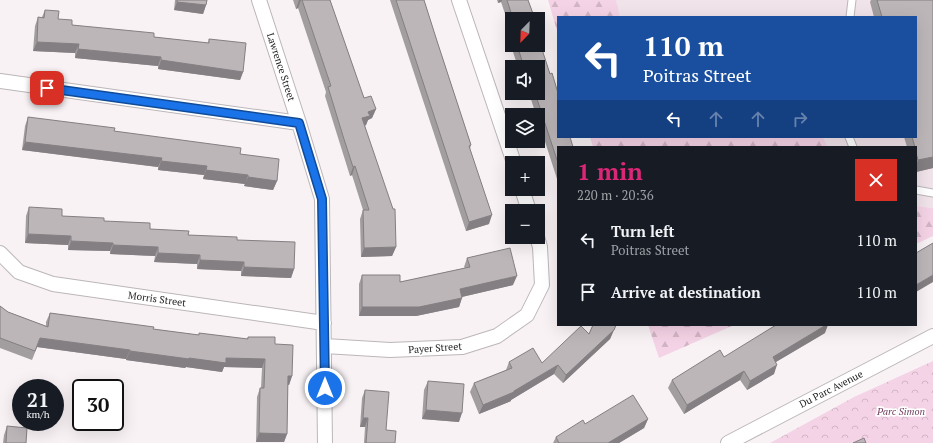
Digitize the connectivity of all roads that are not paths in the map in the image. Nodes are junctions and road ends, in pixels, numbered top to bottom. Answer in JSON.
{"nodes":[{"id":1,"x":259,"y":0,"type":"edge"},
{"id":2,"x":459,"y":0,"type":"edge"},
{"id":3,"x":852,"y":0,"type":"edge"},
{"id":4,"x":850,"y":16,"type":"edge"},
{"id":5,"x":0,"y":81,"type":"edge"},
{"id":6,"x":299,"y":123,"type":"junction"},
{"id":7,"x":512,"y":156,"type":"edge"},
{"id":8,"x":917,"y":190,"type":"edge"},
{"id":9,"x":933,"y":193,"type":"edge"},
{"id":10,"x":539,"y":244,"type":"edge"},
{"id":11,"x":0,"y":252,"type":"edge"},
{"id":12,"x":324,"y":323,"type":"junction"},
{"id":13,"x":933,"y":336,"type":"edge"},
{"id":14,"x":325,"y":346,"type":"junction"},
{"id":15,"x":325,"y":443,"type":"edge"},
{"id":16,"x":728,"y":443,"type":"edge"}],
"edges":[{"from":1,"to":6,"type":"street","name":"Lawrence Street"},
{"from":2,"to":7,"type":"street"},
{"from":3,"to":4,"type":"lane"},
{"from":5,"to":6,"type":"street"},
{"from":6,"to":12,"type":"street","name":"Lawrence Street"},
{"from":8,"to":9,"type":"lane"},
{"from":10,"to":14,"type":"street","name":"Payer Street"},
{"from":11,"to":12,"type":"street","name":"Morris Street"},
{"from":12,"to":14,"type":"street","name":"Lawrence Street"},
{"from":13,"to":16,"type":"street","name":"Du Parc Avenue"},
{"from":14,"to":15,"type":"street","name":"Lawrence Street"}]}
